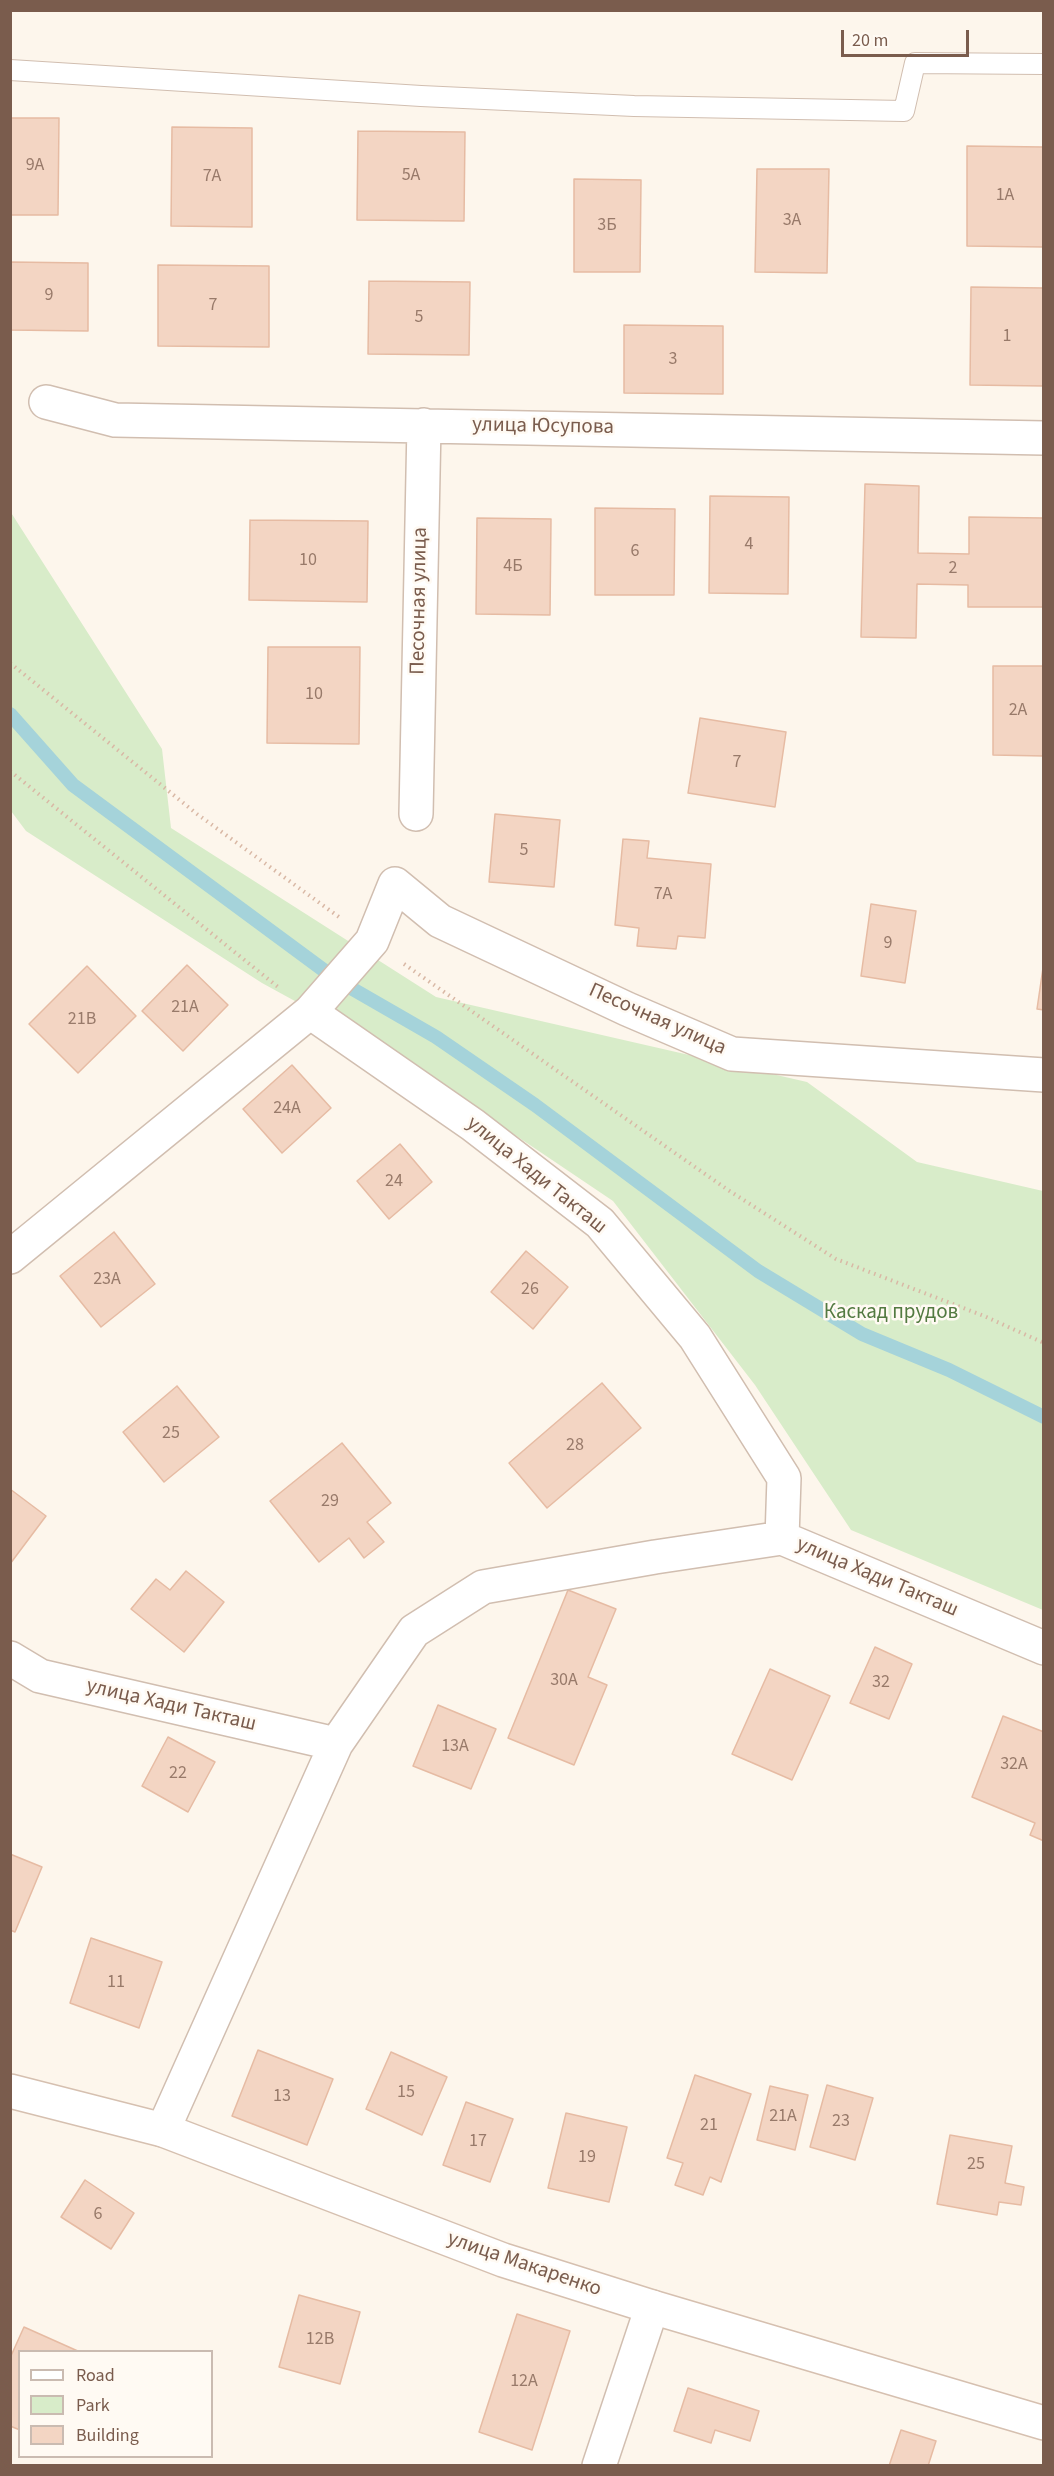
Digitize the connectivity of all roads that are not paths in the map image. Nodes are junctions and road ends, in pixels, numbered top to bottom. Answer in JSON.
{"nodes":[{"id":1,"x":1044,"y":64,"type":"edge"},
{"id":2,"x":10,"y":70,"type":"edge"},
{"id":3,"x":46,"y":402,"type":"dead end"},
{"id":4,"x":423,"y":425,"type":"junction"},
{"id":5,"x":1044,"y":438,"type":"edge"},
{"id":6,"x":416,"y":814,"type":"dead end"},
{"id":7,"x":310,"y":1012,"type":"junction"},
{"id":8,"x":1044,"y":1075,"type":"edge"},
{"id":9,"x":10,"y":1257,"type":"edge"},
{"id":10,"x":782,"y":1538,"type":"junction"},
{"id":11,"x":1044,"y":1648,"type":"edge"},
{"id":12,"x":10,"y":1658,"type":"edge"},
{"id":13,"x":336,"y":1744,"type":"junction"},
{"id":14,"x":10,"y":2091,"type":"edge"},
{"id":15,"x":163,"y":2130,"type":"junction"},
{"id":16,"x":652,"y":2307,"type":"junction"},
{"id":17,"x":1044,"y":2423,"type":"edge"},
{"id":18,"x":599,"y":2466,"type":"edge"}],
"edges":[{"from":1,"to":2,"type":"lane"},
{"from":3,"to":4,"type":"street","name":"улица Юсупова"},
{"from":4,"to":5,"type":"street","name":"улица Юсупова"},
{"from":4,"to":6,"type":"street","name":"Песочная улица"},
{"from":7,"to":8,"type":"street","name":"Песочная улица"},
{"from":7,"to":9,"type":"street"},
{"from":7,"to":10,"type":"street","name":"улица Хади Такташ"},
{"from":10,"to":11,"type":"street","name":"улица Хади Такташ"},
{"from":10,"to":13,"type":"street"},
{"from":12,"to":13,"type":"street","name":"улица Хади Такташ"},
{"from":13,"to":15,"type":"street"},
{"from":14,"to":15,"type":"street","name":"улица Макаренко"},
{"from":15,"to":16,"type":"street","name":"улица Макаренко"},
{"from":16,"to":17,"type":"street","name":"улица Макаренко"},
{"from":16,"to":18,"type":"street"}]}
